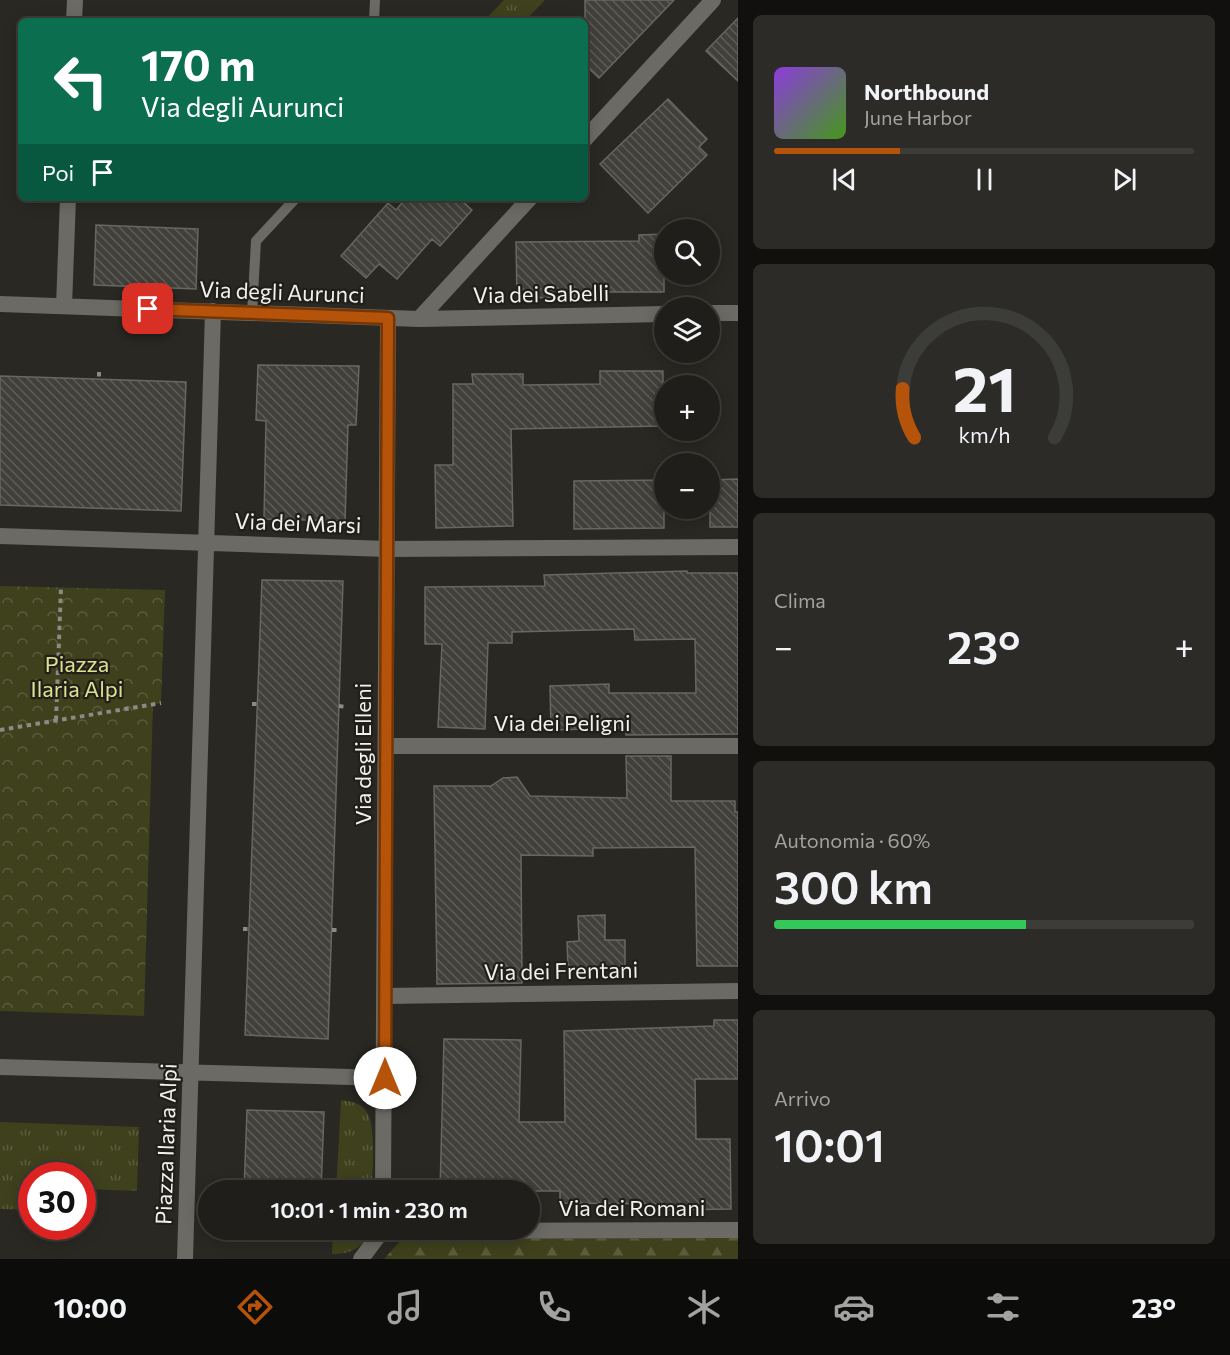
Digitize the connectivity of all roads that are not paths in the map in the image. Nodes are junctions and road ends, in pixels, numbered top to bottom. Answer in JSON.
{"nodes":[{"id":1,"x":75,"y":0,"type":"edge"},
{"id":2,"x":375,"y":0,"type":"edge"},
{"id":3,"x":713,"y":0,"type":"edge"},
{"id":4,"x":74,"y":18,"type":"edge"},
{"id":5,"x":374,"y":18,"type":"edge"},
{"id":6,"x":588,"y":136,"type":"edge"},
{"id":7,"x":68,"y":201,"type":"edge"},
{"id":8,"x":293,"y":201,"type":"edge"},
{"id":9,"x":528,"y":201,"type":"edge"},
{"id":10,"x":0,"y":304,"type":"edge"},
{"id":11,"x":64,"y":306,"type":"junction"},
{"id":12,"x":213,"y":311,"type":"junction"},
{"id":13,"x":738,"y":312,"type":"edge"},
{"id":14,"x":252,"y":313,"type":"junction"},
{"id":15,"x":720,"y":313,"type":"edge"},
{"id":16,"x":654,"y":314,"type":"edge"},
{"id":17,"x":388,"y":318,"type":"junction"},
{"id":18,"x":419,"y":319,"type":"junction"},
{"id":19,"x":0,"y":536,"type":"edge"},
{"id":20,"x":205,"y":543,"type":"junction"},
{"id":21,"x":738,"y":547,"type":"edge"},
{"id":22,"x":387,"y":549,"type":"junction"},
{"id":23,"x":386,"y":746,"type":"junction"},
{"id":24,"x":738,"y":746,"type":"edge"},
{"id":25,"x":738,"y":991,"type":"edge"},
{"id":26,"x":385,"y":996,"type":"junction"},
{"id":27,"x":0,"y":1067,"type":"edge"},
{"id":28,"x":191,"y":1074,"type":"junction"},
{"id":29,"x":385,"y":1078,"type":"junction"},
{"id":30,"x":383,"y":1180,"type":"edge"},
{"id":31,"x":540,"y":1230,"type":"edge"},
{"id":32,"x":738,"y":1230,"type":"edge"},
{"id":33,"x":375,"y":1240,"type":"edge"},
{"id":34,"x":185,"y":1259,"type":"edge"},
{"id":35,"x":361,"y":1259,"type":"edge"}],
"edges":[{"from":1,"to":4,"type":"street"},
{"from":2,"to":5,"type":"lane"},
{"from":3,"to":6,"type":"street"},
{"from":7,"to":11,"type":"street"},
{"from":8,"to":14,"type":"lane"},
{"from":9,"to":18,"type":"street"},
{"from":10,"to":11,"type":"street","name":"Via degli Aurunci"},
{"from":11,"to":12,"type":"street","name":"Via degli Aurunci"},
{"from":12,"to":14,"type":"street","name":"Via degli Aurunci"},
{"from":12,"to":20,"type":"street","name":"Piazza Ilaria Alpi"},
{"from":13,"to":15,"type":"street"},
{"from":14,"to":17,"type":"street","name":"Via degli Aurunci"},
{"from":16,"to":18,"type":"street","name":"Via dei Sabelli"},
{"from":17,"to":18,"type":"street","name":"Via degli Aurunci"},
{"from":17,"to":22,"type":"street","name":"Via degli Elleni"},
{"from":19,"to":20,"type":"street","name":"Via dei Marsi"},
{"from":20,"to":22,"type":"street","name":"Via dei Marsi"},
{"from":20,"to":28,"type":"street","name":"Piazza Ilaria Alpi"},
{"from":21,"to":22,"type":"street","name":"Via dei Marsi"},
{"from":22,"to":23,"type":"street","name":"Via degli Elleni"},
{"from":23,"to":24,"type":"street","name":"Via dei Peligni"},
{"from":23,"to":26,"type":"street","name":"Via degli Elleni"},
{"from":25,"to":26,"type":"street","name":"Via dei Frentani"},
{"from":26,"to":29,"type":"street","name":"Via degli Elleni"},
{"from":27,"to":28,"type":"street"},
{"from":28,"to":29,"type":"street"},
{"from":28,"to":34,"type":"street","name":"Piazza Ilaria Alpi"},
{"from":29,"to":30,"type":"street","name":"Via degli Elleni"},
{"from":31,"to":32,"type":"street","name":"Via dei Romani"},
{"from":33,"to":35,"type":"street","name":"Via dei Romani"}]}
